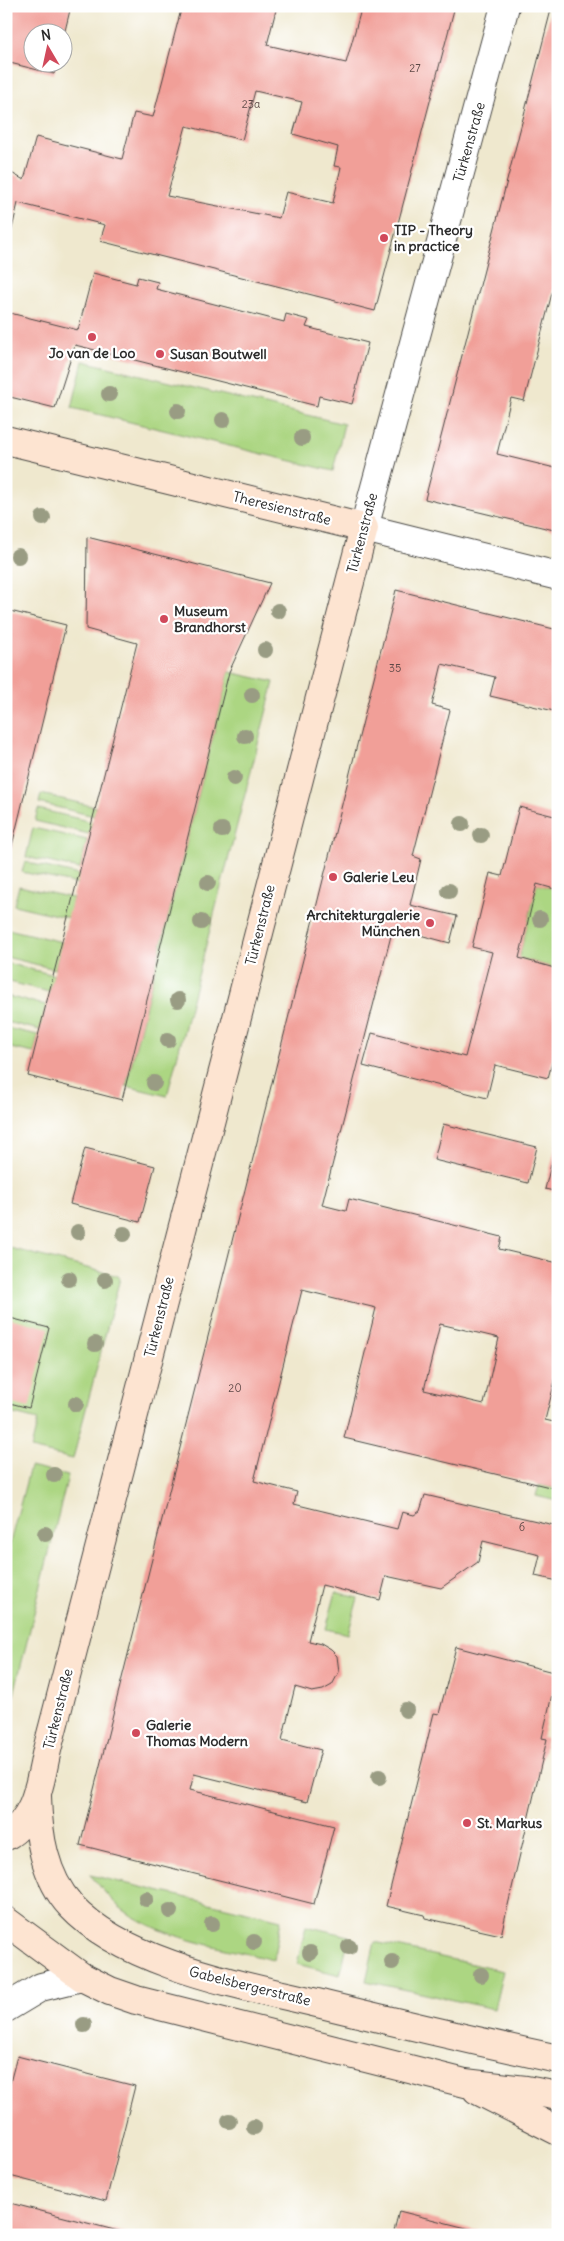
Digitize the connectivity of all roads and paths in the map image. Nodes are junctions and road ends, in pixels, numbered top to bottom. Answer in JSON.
{"nodes":[{"id":1,"x":505,"y":6,"type":"edge"},
{"id":2,"x":6,"y":440,"type":"edge"},
{"id":3,"x":364,"y":528,"type":"junction"},
{"id":4,"x":558,"y":576,"type":"edge"},
{"id":5,"x":37,"y":1796,"type":"junction"},
{"id":6,"x":6,"y":1836,"type":"edge"},
{"id":7,"x":6,"y":1921,"type":"edge"},
{"id":8,"x":82,"y":1977,"type":"junction"},
{"id":9,"x":6,"y":2008,"type":"edge"},
{"id":10,"x":558,"y":2059,"type":"edge"},
{"id":11,"x":465,"y":2083,"type":"junction"},
{"id":12,"x":558,"y":2096,"type":"edge"},
{"id":13,"x":558,"y":2131,"type":"edge"}],
"edges":[{"from":1,"to":3,"type":"street","name":"Türkenstraße"},
{"from":2,"to":3,"type":"main road","name":"Theresienstraße"},
{"from":3,"to":4,"type":"street","name":"Theresienstraße"},
{"from":3,"to":5,"type":"main road","name":"Türkenstraße"},
{"from":5,"to":6,"type":"main road","name":"Türkenstraße"},
{"from":5,"to":10,"type":"main road","name":"Gabelsbergerstraße"},
{"from":7,"to":8,"type":"main road"},
{"from":8,"to":9,"type":"street"},
{"from":8,"to":11,"type":"main road"},
{"from":11,"to":12,"type":"main road"},
{"from":11,"to":13,"type":"main road"}]}
